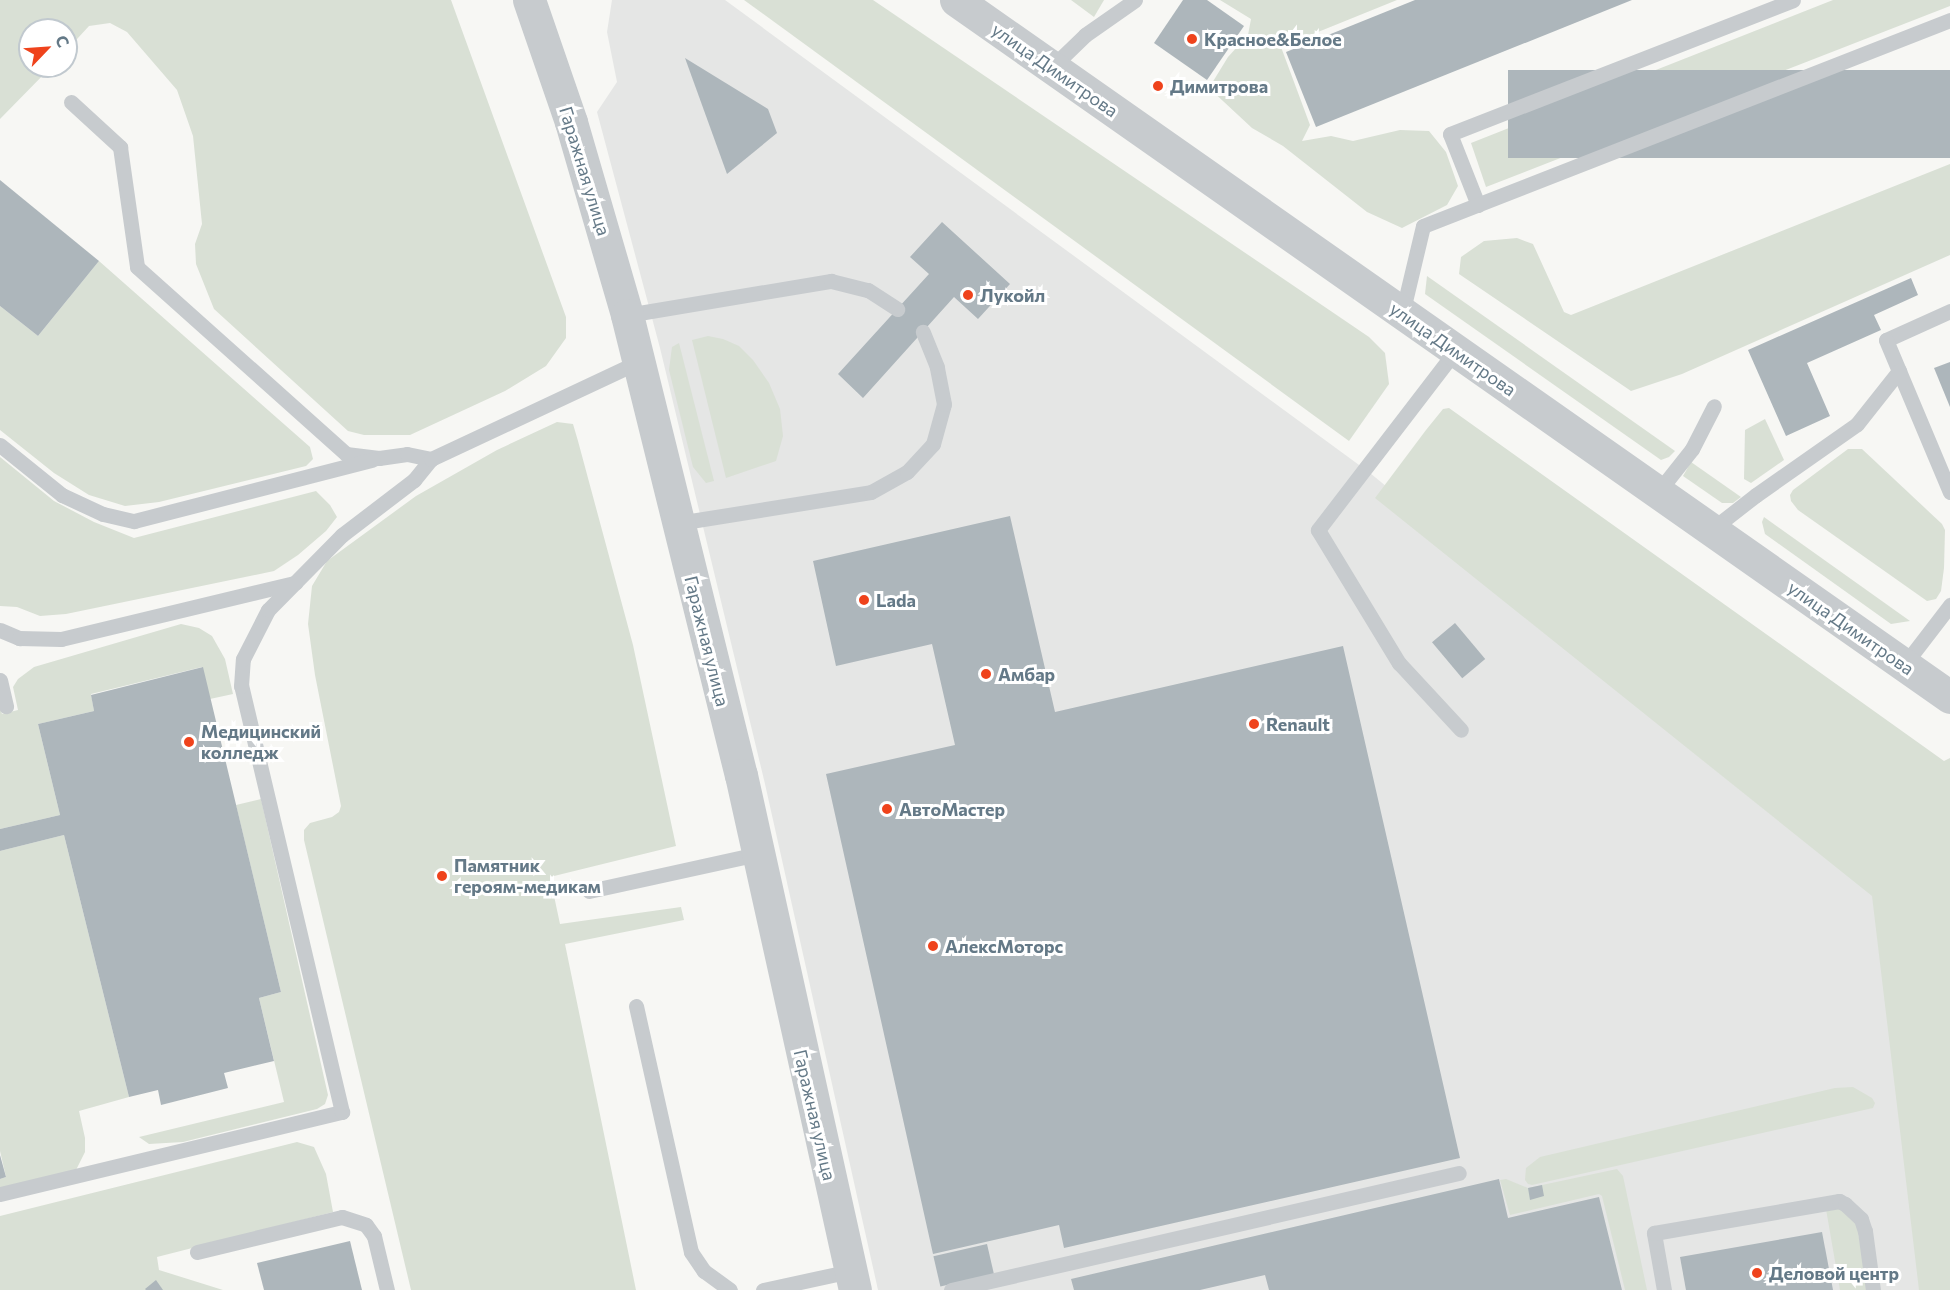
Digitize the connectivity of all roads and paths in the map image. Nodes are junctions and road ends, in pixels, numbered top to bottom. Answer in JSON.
{"nodes":[{"id":1,"x":529,"y":0,"type":"edge"},
{"id":2,"x":956,"y":0,"type":"edge"},
{"id":3,"x":1135,"y":0,"type":"edge"},
{"id":4,"x":1793,"y":0,"type":"edge"},
{"id":5,"x":1950,"y":20,"type":"edge"},
{"id":6,"x":1051,"y":68,"type":"junction"},
{"id":7,"x":71,"y":102,"type":"dead end"},
{"id":8,"x":1478,"y":205,"type":"junction"},
{"id":9,"x":897,"y":309,"type":"dead end"},
{"id":10,"x":1950,"y":311,"type":"edge"},
{"id":11,"x":1402,"y":314,"type":"junction"},
{"id":12,"x":627,"y":315,"type":"junction"},
{"id":13,"x":923,"y":332,"type":"dead end"},
{"id":14,"x":1456,"y":350,"type":"junction"},
{"id":15,"x":638,"y":362,"type":"junction"},
{"id":16,"x":1899,"y":371,"type":"junction"},
{"id":17,"x":1714,"y":406,"type":"dead end"},
{"id":18,"x":0,"y":445,"type":"edge"},
{"id":19,"x":379,"y":458,"type":"junction"},
{"id":20,"x":431,"y":459,"type":"junction"},
{"id":21,"x":1658,"y":492,"type":"junction"},
{"id":22,"x":1950,"y":492,"type":"edge"},
{"id":23,"x":678,"y":524,"type":"junction"},
{"id":24,"x":1711,"y":530,"type":"junction"},
{"id":25,"x":296,"y":583,"type":"junction"},
{"id":26,"x":1950,"y":605,"type":"edge"},
{"id":27,"x":0,"y":630,"type":"edge"},
{"id":28,"x":1904,"y":665,"type":"junction"},
{"id":29,"x":0,"y":680,"type":"edge"},
{"id":30,"x":1950,"y":697,"type":"edge"},
{"id":31,"x":6,"y":706,"type":"dead end"},
{"id":32,"x":1461,"y":730,"type":"dead end"},
{"id":33,"x":757,"y":854,"type":"junction"},
{"id":34,"x":589,"y":891,"type":"dead end"},
{"id":35,"x":636,"y":1006,"type":"dead end"},
{"id":36,"x":1459,"y":1173,"type":"dead end"},
{"id":37,"x":0,"y":1194,"type":"edge"},
{"id":38,"x":197,"y":1252,"type":"dead end"},
{"id":39,"x":853,"y":1280,"type":"edge"},
{"id":40,"x":387,"y":1290,"type":"edge"},
{"id":41,"x":730,"y":1290,"type":"edge"},
{"id":42,"x":763,"y":1290,"type":"edge"},
{"id":43,"x":951,"y":1290,"type":"edge"},
{"id":44,"x":1664,"y":1290,"type":"edge"},
{"id":45,"x":1873,"y":1290,"type":"edge"}],
"edges":[{"from":1,"to":12,"type":"street","name":"Гаражная улица"},
{"from":2,"to":6,"type":"street","name":"улица Димитрова"},
{"from":3,"to":6,"type":"lane"},
{"from":4,"to":8,"type":"lane"},
{"from":5,"to":8,"type":"lane"},
{"from":6,"to":11,"type":"street","name":"улица Димитрова"},
{"from":7,"to":19,"type":"lane"},
{"from":8,"to":11,"type":"lane"},
{"from":9,"to":12,"type":"lane"},
{"from":10,"to":16,"type":"lane"},
{"from":11,"to":14,"type":"street","name":"улица Димитрова"},
{"from":12,"to":15,"type":"street","name":"Гаражная улица"},
{"from":13,"to":23,"type":"lane"},
{"from":14,"to":21,"type":"street","name":"улица Димитрова"},
{"from":14,"to":32,"type":"lane"},
{"from":15,"to":20,"type":"lane"},
{"from":15,"to":23,"type":"street","name":"Гаражная улица"},
{"from":16,"to":22,"type":"lane"},
{"from":16,"to":24,"type":"lane"},
{"from":17,"to":21,"type":"lane"},
{"from":18,"to":19,"type":"lane"},
{"from":19,"to":20,"type":"lane"},
{"from":20,"to":25,"type":"lane"},
{"from":21,"to":24,"type":"street","name":"улица Димитрова"},
{"from":23,"to":33,"type":"street","name":"Гаражная улица"},
{"from":24,"to":28,"type":"street","name":"улица Димитрова"},
{"from":25,"to":27,"type":"lane"},
{"from":25,"to":37,"type":"lane"},
{"from":26,"to":28,"type":"lane"},
{"from":28,"to":30,"type":"street","name":"улица Димитрова"},
{"from":29,"to":31,"type":"lane"},
{"from":33,"to":34,"type":"lane"},
{"from":33,"to":39,"type":"street","name":"Гаражная улица"},
{"from":35,"to":41,"type":"lane"},
{"from":36,"to":43,"type":"lane"},
{"from":38,"to":40,"type":"lane"},
{"from":39,"to":42,"type":"lane"},
{"from":44,"to":45,"type":"lane"}]}
